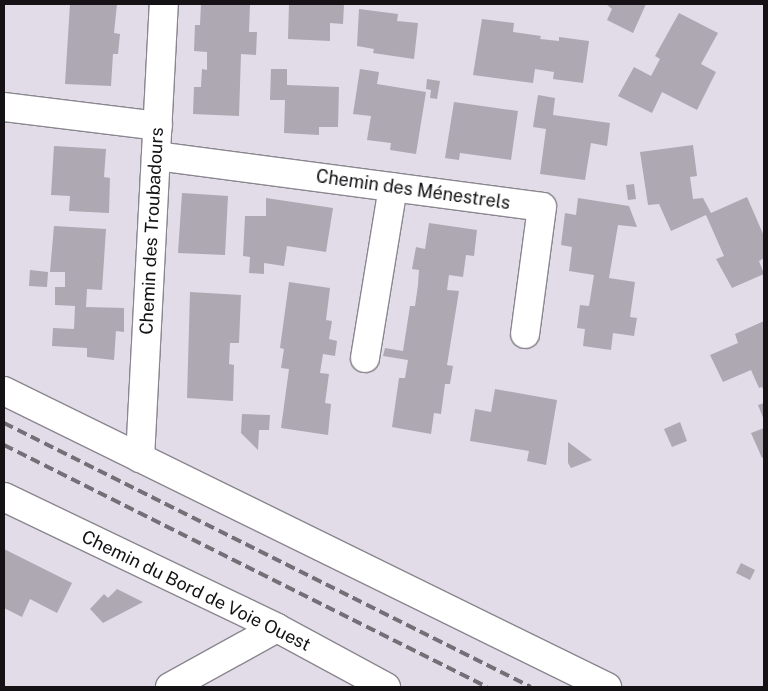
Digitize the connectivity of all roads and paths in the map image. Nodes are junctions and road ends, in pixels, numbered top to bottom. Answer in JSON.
{"nodes":[{"id":1,"x":164,"y":4,"type":"edge"},
{"id":2,"x":4,"y":107,"type":"edge"},
{"id":3,"x":158,"y":126,"type":"junction"},
{"id":4,"x":156,"y":156,"type":"junction"},
{"id":5,"x":393,"y":187,"type":"junction"},
{"id":6,"x":525,"y":334,"type":"dead end"},
{"id":7,"x":365,"y":358,"type":"dead end"},
{"id":8,"x":4,"y":391,"type":"edge"},
{"id":9,"x":140,"y":458,"type":"junction"},
{"id":10,"x":4,"y":497,"type":"edge"},
{"id":11,"x":277,"y":628,"type":"junction"},
{"id":12,"x":170,"y":687,"type":"edge"},
{"id":13,"x":386,"y":687,"type":"edge"},
{"id":14,"x":607,"y":687,"type":"edge"}],
"edges":[{"from":1,"to":3,"type":"street","name":"Chemin des Troubadours"},
{"from":2,"to":3,"type":"street"},
{"from":3,"to":4,"type":"street","name":"Chemin des Troubadours"},
{"from":4,"to":5,"type":"street","name":"Chemin des Ménestrels"},
{"from":4,"to":9,"type":"street","name":"Chemin des Troubadours"},
{"from":5,"to":6,"type":"street","name":"Chemin des Ménestrels"},
{"from":5,"to":7,"type":"street"},
{"from":8,"to":9,"type":"street"},
{"from":9,"to":14,"type":"street"},
{"from":10,"to":11,"type":"street","name":"Chemin du Bord de Voie Ouest"},
{"from":11,"to":12,"type":"street"},
{"from":11,"to":13,"type":"street","name":"Chemin du Bord de Voie Ouest"}]}
